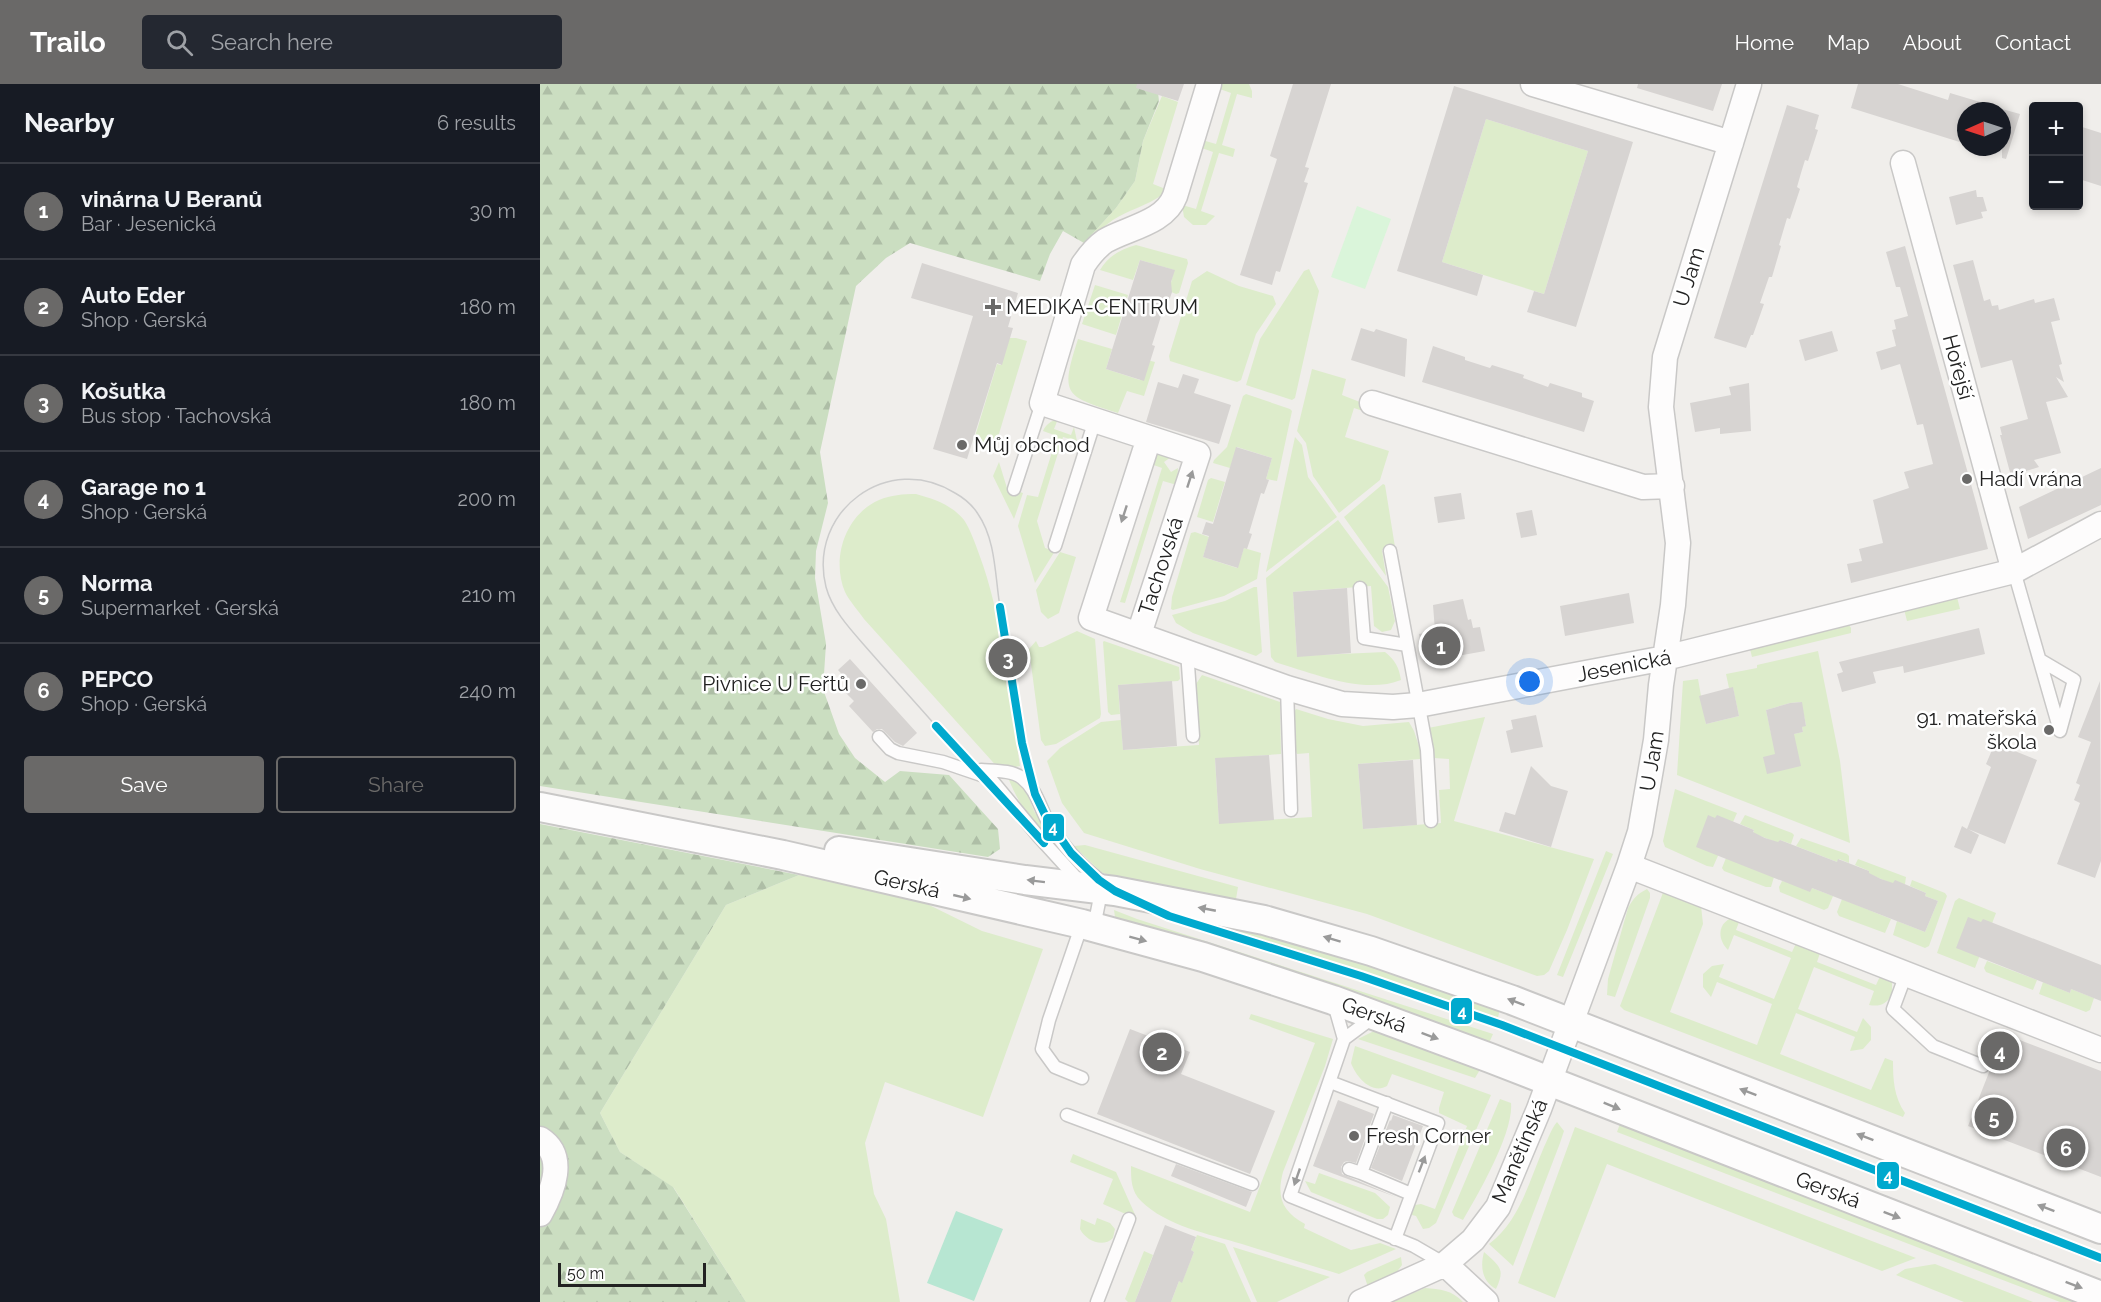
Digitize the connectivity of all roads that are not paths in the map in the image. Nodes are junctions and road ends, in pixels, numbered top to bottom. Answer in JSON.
{"nodes":[{"id":1,"x":1209,"y":84,"type":"edge"},
{"id":2,"x":1533,"y":84,"type":"edge"},
{"id":3,"x":1749,"y":84,"type":"edge"},
{"id":4,"x":1731,"y":143,"type":"junction"},
{"id":5,"x":1903,"y":164,"type":"dead end"},
{"id":6,"x":1042,"y":403,"type":"junction"},
{"id":7,"x":1372,"y":403,"type":"dead end"},
{"id":8,"x":1095,"y":420,"type":"junction"},
{"id":9,"x":1149,"y":438,"type":"junction"},
{"id":10,"x":1672,"y":486,"type":"junction"},
{"id":11,"x":1014,"y":489,"type":"dead end"},
{"id":12,"x":2101,"y":524,"type":"edge"},
{"id":13,"x":1055,"y":546,"type":"dead end"},
{"id":14,"x":1390,"y":551,"type":"dead end"},
{"id":15,"x":2014,"y":571,"type":"junction"},
{"id":16,"x":1360,"y":588,"type":"dead end"},
{"id":17,"x":1139,"y":634,"type":"junction"},
{"id":18,"x":1407,"y":645,"type":"junction"},
{"id":19,"x":1187,"y":651,"type":"junction"},
{"id":20,"x":1665,"y":658,"type":"junction"},
{"id":21,"x":2040,"y":660,"type":"junction"},
{"id":22,"x":1287,"y":688,"type":"junction"},
{"id":23,"x":1418,"y":705,"type":"junction"},
{"id":24,"x":879,"y":736,"type":"dead end"},
{"id":25,"x":1193,"y":736,"type":"dead end"},
{"id":26,"x":968,"y":769,"type":"junction"},
{"id":27,"x":540,"y":807,"type":"edge"},
{"id":28,"x":1291,"y":810,"type":"dead end"},
{"id":29,"x":1431,"y":821,"type":"dead end"},
{"id":30,"x":620,"y":822,"type":"junction"},
{"id":31,"x":1629,"y":866,"type":"junction"},
{"id":32,"x":1101,"y":890,"type":"junction"},
{"id":33,"x":1088,"y":926,"type":"junction"},
{"id":34,"x":1906,"y":974,"type":"junction"},
{"id":35,"x":1333,"y":1000,"type":"junction"},
{"id":36,"x":1375,"y":1016,"type":"junction"},
{"id":37,"x":1570,"y":1024,"type":"junction"},
{"id":38,"x":1344,"y":1039,"type":"junction"},
{"id":39,"x":2101,"y":1050,"type":"edge"},
{"id":40,"x":1983,"y":1066,"type":"dead end"},
{"id":41,"x":1082,"y":1078,"type":"dead end"},
{"id":42,"x":1549,"y":1081,"type":"junction"},
{"id":43,"x":1330,"y":1082,"type":"junction"},
{"id":44,"x":1387,"y":1103,"type":"junction"},
{"id":45,"x":1067,"y":1115,"type":"dead end"},
{"id":46,"x":540,"y":1139,"type":"edge"},
{"id":47,"x":1252,"y":1184,"type":"dead end"},
{"id":48,"x":1411,"y":1194,"type":"junction"},
{"id":49,"x":540,"y":1214,"type":"edge"},
{"id":50,"x":1129,"y":1219,"type":"dead end"},
{"id":51,"x":2101,"y":1229,"type":"edge"},
{"id":52,"x":1395,"y":1239,"type":"junction"},
{"id":53,"x":1445,"y":1264,"type":"junction"},
{"id":54,"x":2101,"y":1296,"type":"edge"},
{"id":55,"x":1097,"y":1302,"type":"edge"},
{"id":56,"x":1361,"y":1302,"type":"edge"},
{"id":57,"x":1486,"y":1302,"type":"edge"}],
"edges":[{"from":1,"to":6,"type":"street"},
{"from":2,"to":4,"type":"street"},
{"from":3,"to":4,"type":"street","name":"U Jam"},
{"from":4,"to":10,"type":"street","name":"U Jam"},
{"from":5,"to":15,"type":"street","name":"Hořejší"},
{"from":6,"to":8,"type":"street","name":"Tachovská"},
{"from":6,"to":11,"type":"lane"},
{"from":7,"to":10,"type":"street"},
{"from":8,"to":9,"type":"street","name":"Tachovská"},
{"from":8,"to":13,"type":"lane"},
{"from":9,"to":17,"type":"street","name":"Tachovská","one_way":true},
{"from":17,"to":9,"type":"street","name":"Tachovská","one_way":true},
{"from":10,"to":20,"type":"street","name":"U Jam"},
{"from":12,"to":15,"type":"street","name":"Jesenická"},
{"from":14,"to":18,"type":"lane"},
{"from":15,"to":20,"type":"street","name":"Jesenická"},
{"from":15,"to":21,"type":"lane"},
{"from":16,"to":18,"type":"lane"},
{"from":17,"to":19,"type":"street","name":"Jesenická"},
{"from":18,"to":23,"type":"lane"},
{"from":19,"to":22,"type":"street","name":"Jesenická"},
{"from":19,"to":25,"type":"lane"},
{"from":20,"to":23,"type":"street","name":"Jesenická"},
{"from":20,"to":31,"type":"street","name":"U Jam"},
{"from":21,"to":21,"type":"lane"},
{"from":22,"to":23,"type":"street","name":"Jesenická"},
{"from":22,"to":28,"type":"lane"},
{"from":23,"to":29,"type":"lane"},
{"from":24,"to":26,"type":"lane"},
{"from":26,"to":32,"type":"lane"},
{"from":26,"to":32,"type":"lane"},
{"from":27,"to":30,"type":"street","name":"Gerská"},
{"from":32,"to":30,"type":"street","name":"Gerská","one_way":true},
{"from":30,"to":33,"type":"street","name":"Gerská","one_way":true},
{"from":31,"to":34,"type":"street"},
{"from":31,"to":37,"type":"street","name":"U Jam"},
{"from":32,"to":33,"type":"lane"},
{"from":37,"to":32,"type":"street","name":"Gerská","one_way":true},
{"from":33,"to":35,"type":"street","name":"Gerská","one_way":true},
{"from":33,"to":41,"type":"lane"},
{"from":34,"to":39,"type":"street"},
{"from":34,"to":40,"type":"lane"},
{"from":35,"to":36,"type":"street","name":"Gerská"},
{"from":35,"to":38,"type":"lane"},
{"from":36,"to":38,"type":"lane"},
{"from":36,"to":42,"type":"street","name":"Gerská","one_way":true},
{"from":37,"to":42,"type":"street","name":"Manětínská"},
{"from":51,"to":37,"type":"street","name":"Gerská","one_way":true},
{"from":38,"to":43,"type":"lane"},
{"from":42,"to":53,"type":"street","name":"Manětínská"},
{"from":42,"to":54,"type":"street","name":"Gerská","one_way":true},
{"from":43,"to":44,"type":"lane"},
{"from":43,"to":52,"type":"lane","one_way":true},
{"from":48,"to":44,"type":"lane","one_way":true},
{"from":44,"to":48,"type":"lane"},
{"from":45,"to":47,"type":"lane"},
{"from":46,"to":49,"type":"street"},
{"from":48,"to":52,"type":"lane"},
{"from":50,"to":55,"type":"lane"},
{"from":52,"to":53,"type":"lane"},
{"from":53,"to":56,"type":"street","name":"Manětínská"},
{"from":53,"to":57,"type":"street"}]}
